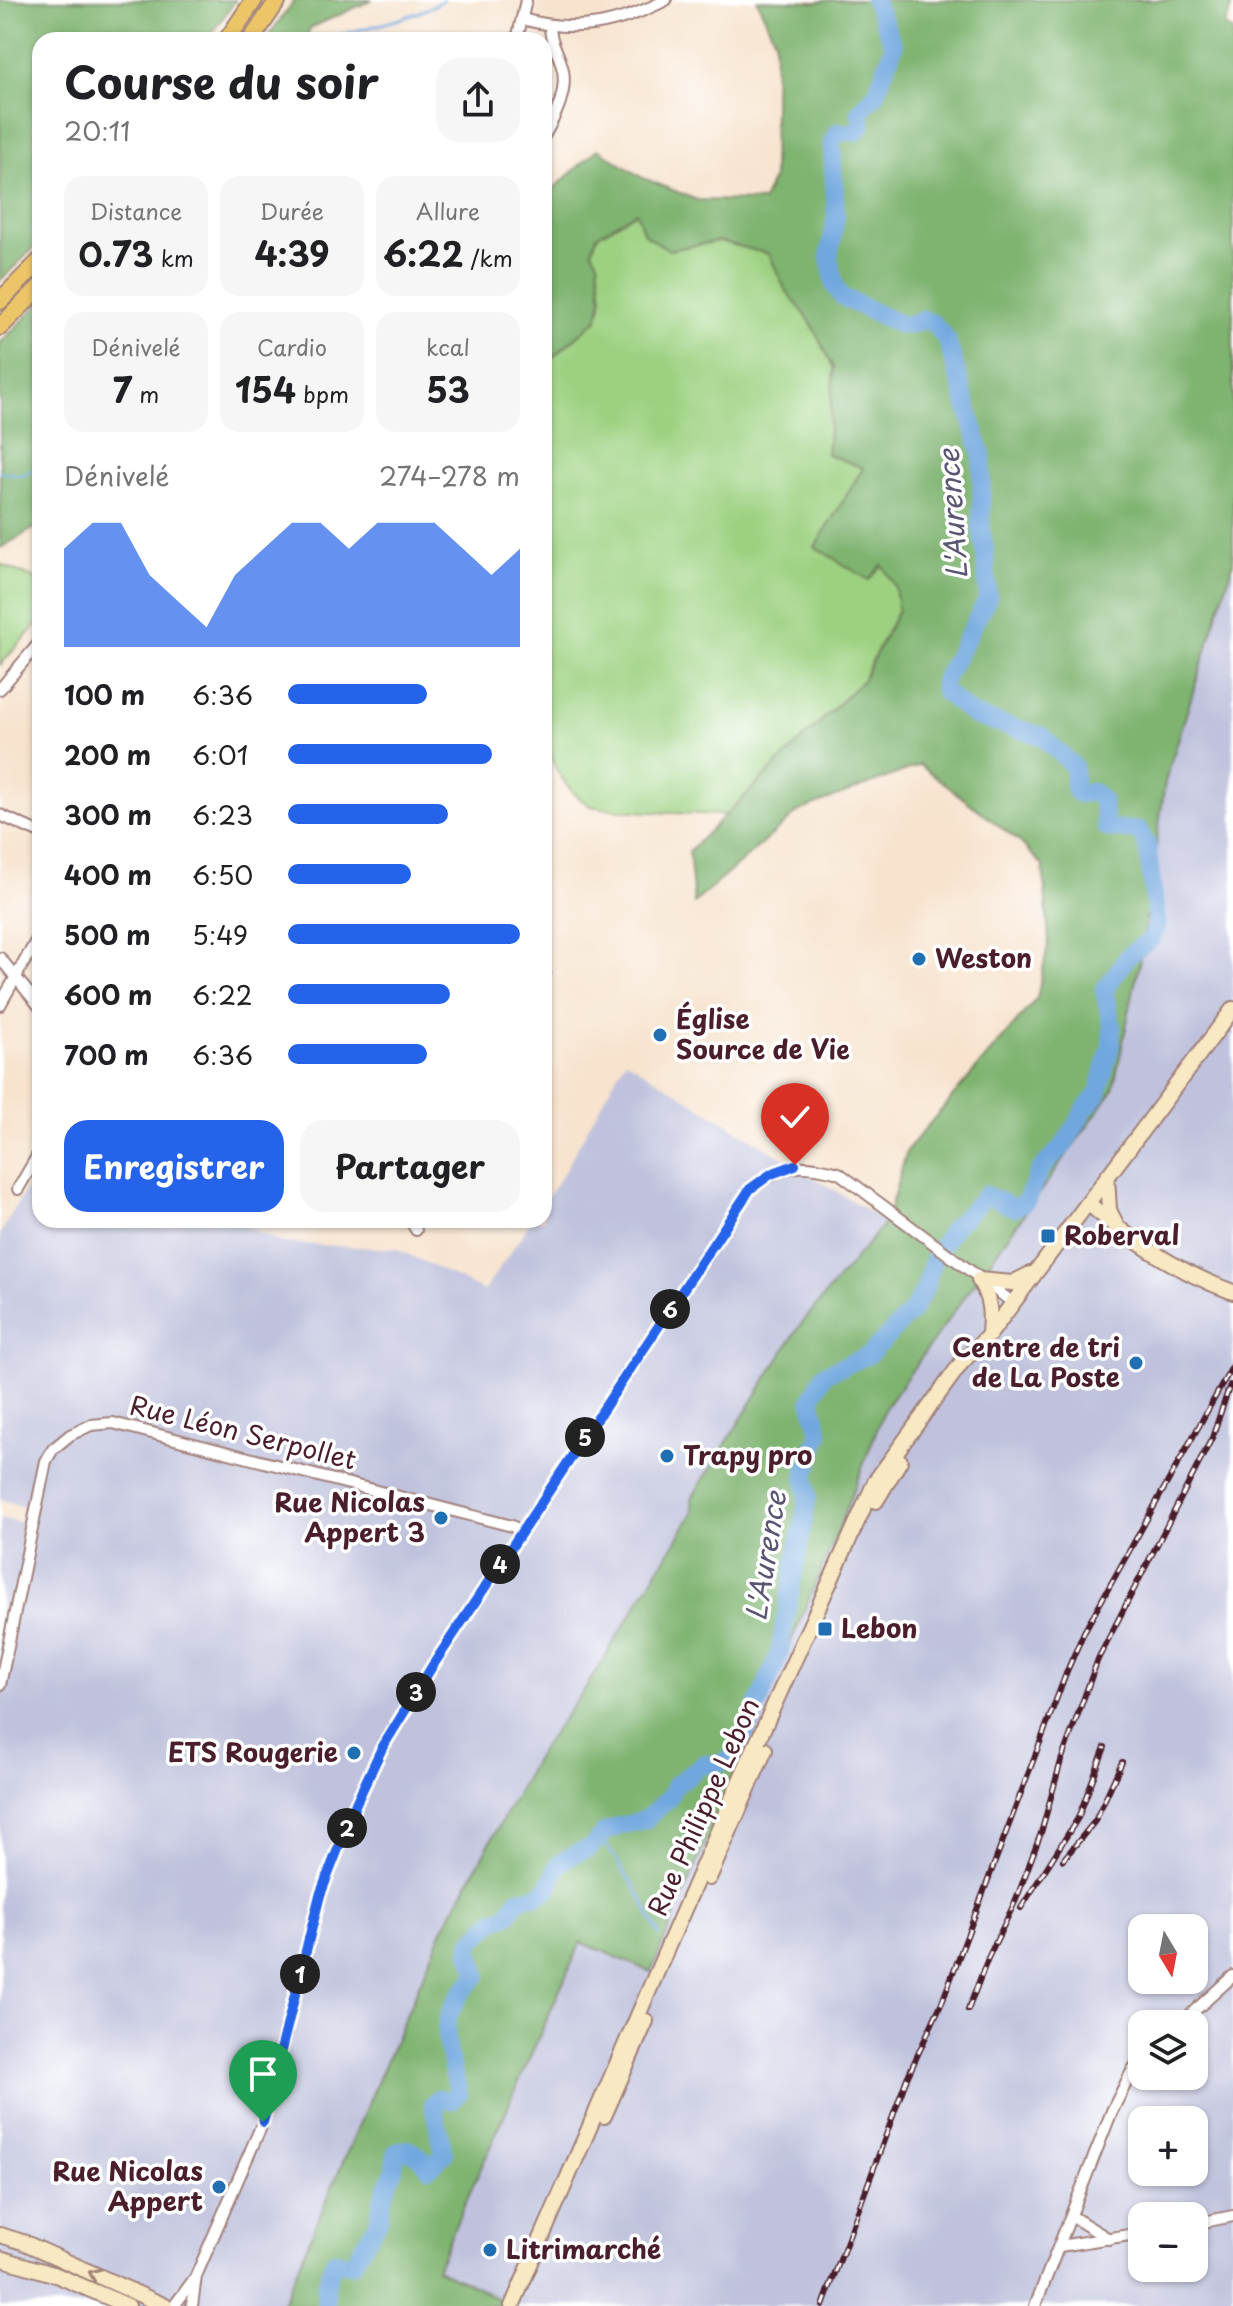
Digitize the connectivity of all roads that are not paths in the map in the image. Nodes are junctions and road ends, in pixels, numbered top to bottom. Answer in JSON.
{"nodes":[{"id":1,"x":254,"y":0,"type":"edge"},
{"id":2,"x":278,"y":0,"type":"edge"},
{"id":3,"x":526,"y":0,"type":"edge"},
{"id":4,"x":666,"y":0,"type":"edge"},
{"id":5,"x":522,"y":19,"type":"junction"},
{"id":6,"x":550,"y":27,"type":"junction"},
{"id":7,"x":232,"y":32,"type":"edge"},
{"id":8,"x":256,"y":32,"type":"edge"},
{"id":9,"x":519,"y":32,"type":"edge"},
{"id":10,"x":551,"y":32,"type":"edge"},
{"id":11,"x":552,"y":45,"type":"edge"},
{"id":12,"x":552,"y":123,"type":"edge"},
{"id":13,"x":32,"y":269,"type":"edge"},
{"id":14,"x":32,"y":295,"type":"edge"},
{"id":15,"x":0,"y":301,"type":"edge"},
{"id":16,"x":0,"y":327,"type":"edge"},
{"id":17,"x":32,"y":651,"type":"edge"},
{"id":18,"x":0,"y":689,"type":"edge"},
{"id":19,"x":0,"y":815,"type":"edge"},
{"id":20,"x":32,"y":829,"type":"edge"},
{"id":21,"x":32,"y":948,"type":"edge"},
{"id":22,"x":0,"y":958,"type":"edge"},
{"id":23,"x":16,"y":977,"type":"junction"},
{"id":24,"x":32,"y":997,"type":"edge"},
{"id":25,"x":0,"y":1005,"type":"edge"},
{"id":26,"x":1233,"y":1009,"type":"edge"},
{"id":27,"x":32,"y":1165,"type":"edge"},
{"id":28,"x":1107,"y":1177,"type":"junction"},
{"id":29,"x":18,"y":1189,"type":"dead end"},
{"id":30,"x":1088,"y":1203,"type":"junction"},
{"id":31,"x":1117,"y":1225,"type":"junction"},
{"id":32,"x":1067,"y":1232,"type":"junction"},
{"id":33,"x":1037,"y":1269,"type":"junction"},
{"id":34,"x":979,"y":1280,"type":"junction"},
{"id":35,"x":1233,"y":1292,"type":"edge"},
{"id":36,"x":1012,"y":1302,"type":"junction"},
{"id":37,"x":989,"y":1335,"type":"junction"},
{"id":38,"x":977,"y":1348,"type":"junction"},
{"id":39,"x":522,"y":1532,"type":"junction"},
{"id":40,"x":0,"y":1685,"type":"edge"},
{"id":41,"x":1233,"y":1976,"type":"edge"},
{"id":42,"x":1195,"y":2010,"type":"edge"},
{"id":43,"x":1128,"y":2079,"type":"edge"},
{"id":44,"x":1071,"y":2216,"type":"junction"},
{"id":45,"x":1233,"y":2216,"type":"edge"},
{"id":46,"x":1208,"y":2221,"type":"edge"},
{"id":47,"x":0,"y":2235,"type":"edge"},
{"id":48,"x":1128,"y":2236,"type":"edge"},
{"id":49,"x":1109,"y":2239,"type":"junction"},
{"id":50,"x":1060,"y":2246,"type":"junction"},
{"id":51,"x":0,"y":2258,"type":"edge"},
{"id":52,"x":196,"y":2276,"type":"junction"},
{"id":53,"x":128,"y":2306,"type":"edge"},
{"id":54,"x":165,"y":2306,"type":"edge"},
{"id":55,"x":174,"y":2306,"type":"edge"},
{"id":56,"x":192,"y":2306,"type":"edge"},
{"id":57,"x":512,"y":2306,"type":"edge"},
{"id":58,"x":519,"y":2306,"type":"edge"},
{"id":59,"x":1035,"y":2306,"type":"edge"}],
"edges":[{"from":1,"to":7,"type":"main road"},
{"from":2,"to":8,"type":"main road"},
{"from":3,"to":5,"type":"street"},
{"from":4,"to":6,"type":"street"},
{"from":5,"to":6,"type":"street"},
{"from":5,"to":9,"type":"street"},
{"from":6,"to":10,"type":"street"},
{"from":11,"to":12,"type":"street"},
{"from":13,"to":15,"type":"main road"},
{"from":14,"to":16,"type":"main road"},
{"from":17,"to":18,"type":"street"},
{"from":19,"to":20,"type":"street"},
{"from":21,"to":23,"type":"street"},
{"from":22,"to":23,"type":"street"},
{"from":23,"to":24,"type":"street"},
{"from":23,"to":25,"type":"street"},
{"from":26,"to":28,"type":"street","name":"Rue Philippe Lebon"},
{"from":27,"to":29,"type":"street"},
{"from":28,"to":30,"type":"street","name":"Rue Philippe Lebon"},
{"from":28,"to":31,"type":"street"},
{"from":30,"to":31,"type":"street"},
{"from":30,"to":32,"type":"street","name":"Rue Philippe Lebon"},
{"from":31,"to":32,"type":"street"},
{"from":31,"to":35,"type":"street"},
{"from":32,"to":33,"type":"street","name":"Rue Philippe Lebon"},
{"from":33,"to":34,"type":"street"},
{"from":33,"to":36,"type":"street","name":"Rue Philippe Lebon"},
{"from":34,"to":36,"type":"street"},
{"from":34,"to":37,"type":"street"},
{"from":34,"to":39,"type":"street"},
{"from":36,"to":37,"type":"street","name":"Rue Philippe Lebon"},
{"from":37,"to":38,"type":"street","name":"Rue Philippe Lebon"},
{"from":38,"to":57,"type":"street","name":"Rue Philippe Lebon"},
{"from":38,"to":58,"type":"street","name":"Rue Philippe Lebon"},
{"from":39,"to":40,"type":"street","name":"Rue Léon Serpollet"},
{"from":39,"to":52,"type":"street"},
{"from":41,"to":42,"type":"street"},
{"from":43,"to":44,"type":"street"},
{"from":44,"to":49,"type":"street"},
{"from":44,"to":50,"type":"street"},
{"from":45,"to":46,"type":"street"},
{"from":54,"to":47,"type":"street","one_way":true},
{"from":48,"to":49,"type":"street"},
{"from":49,"to":50,"type":"street"},
{"from":50,"to":59,"type":"street"},
{"from":51,"to":53,"type":"street"},
{"from":52,"to":55,"type":"street"},
{"from":52,"to":56,"type":"street"}]}
